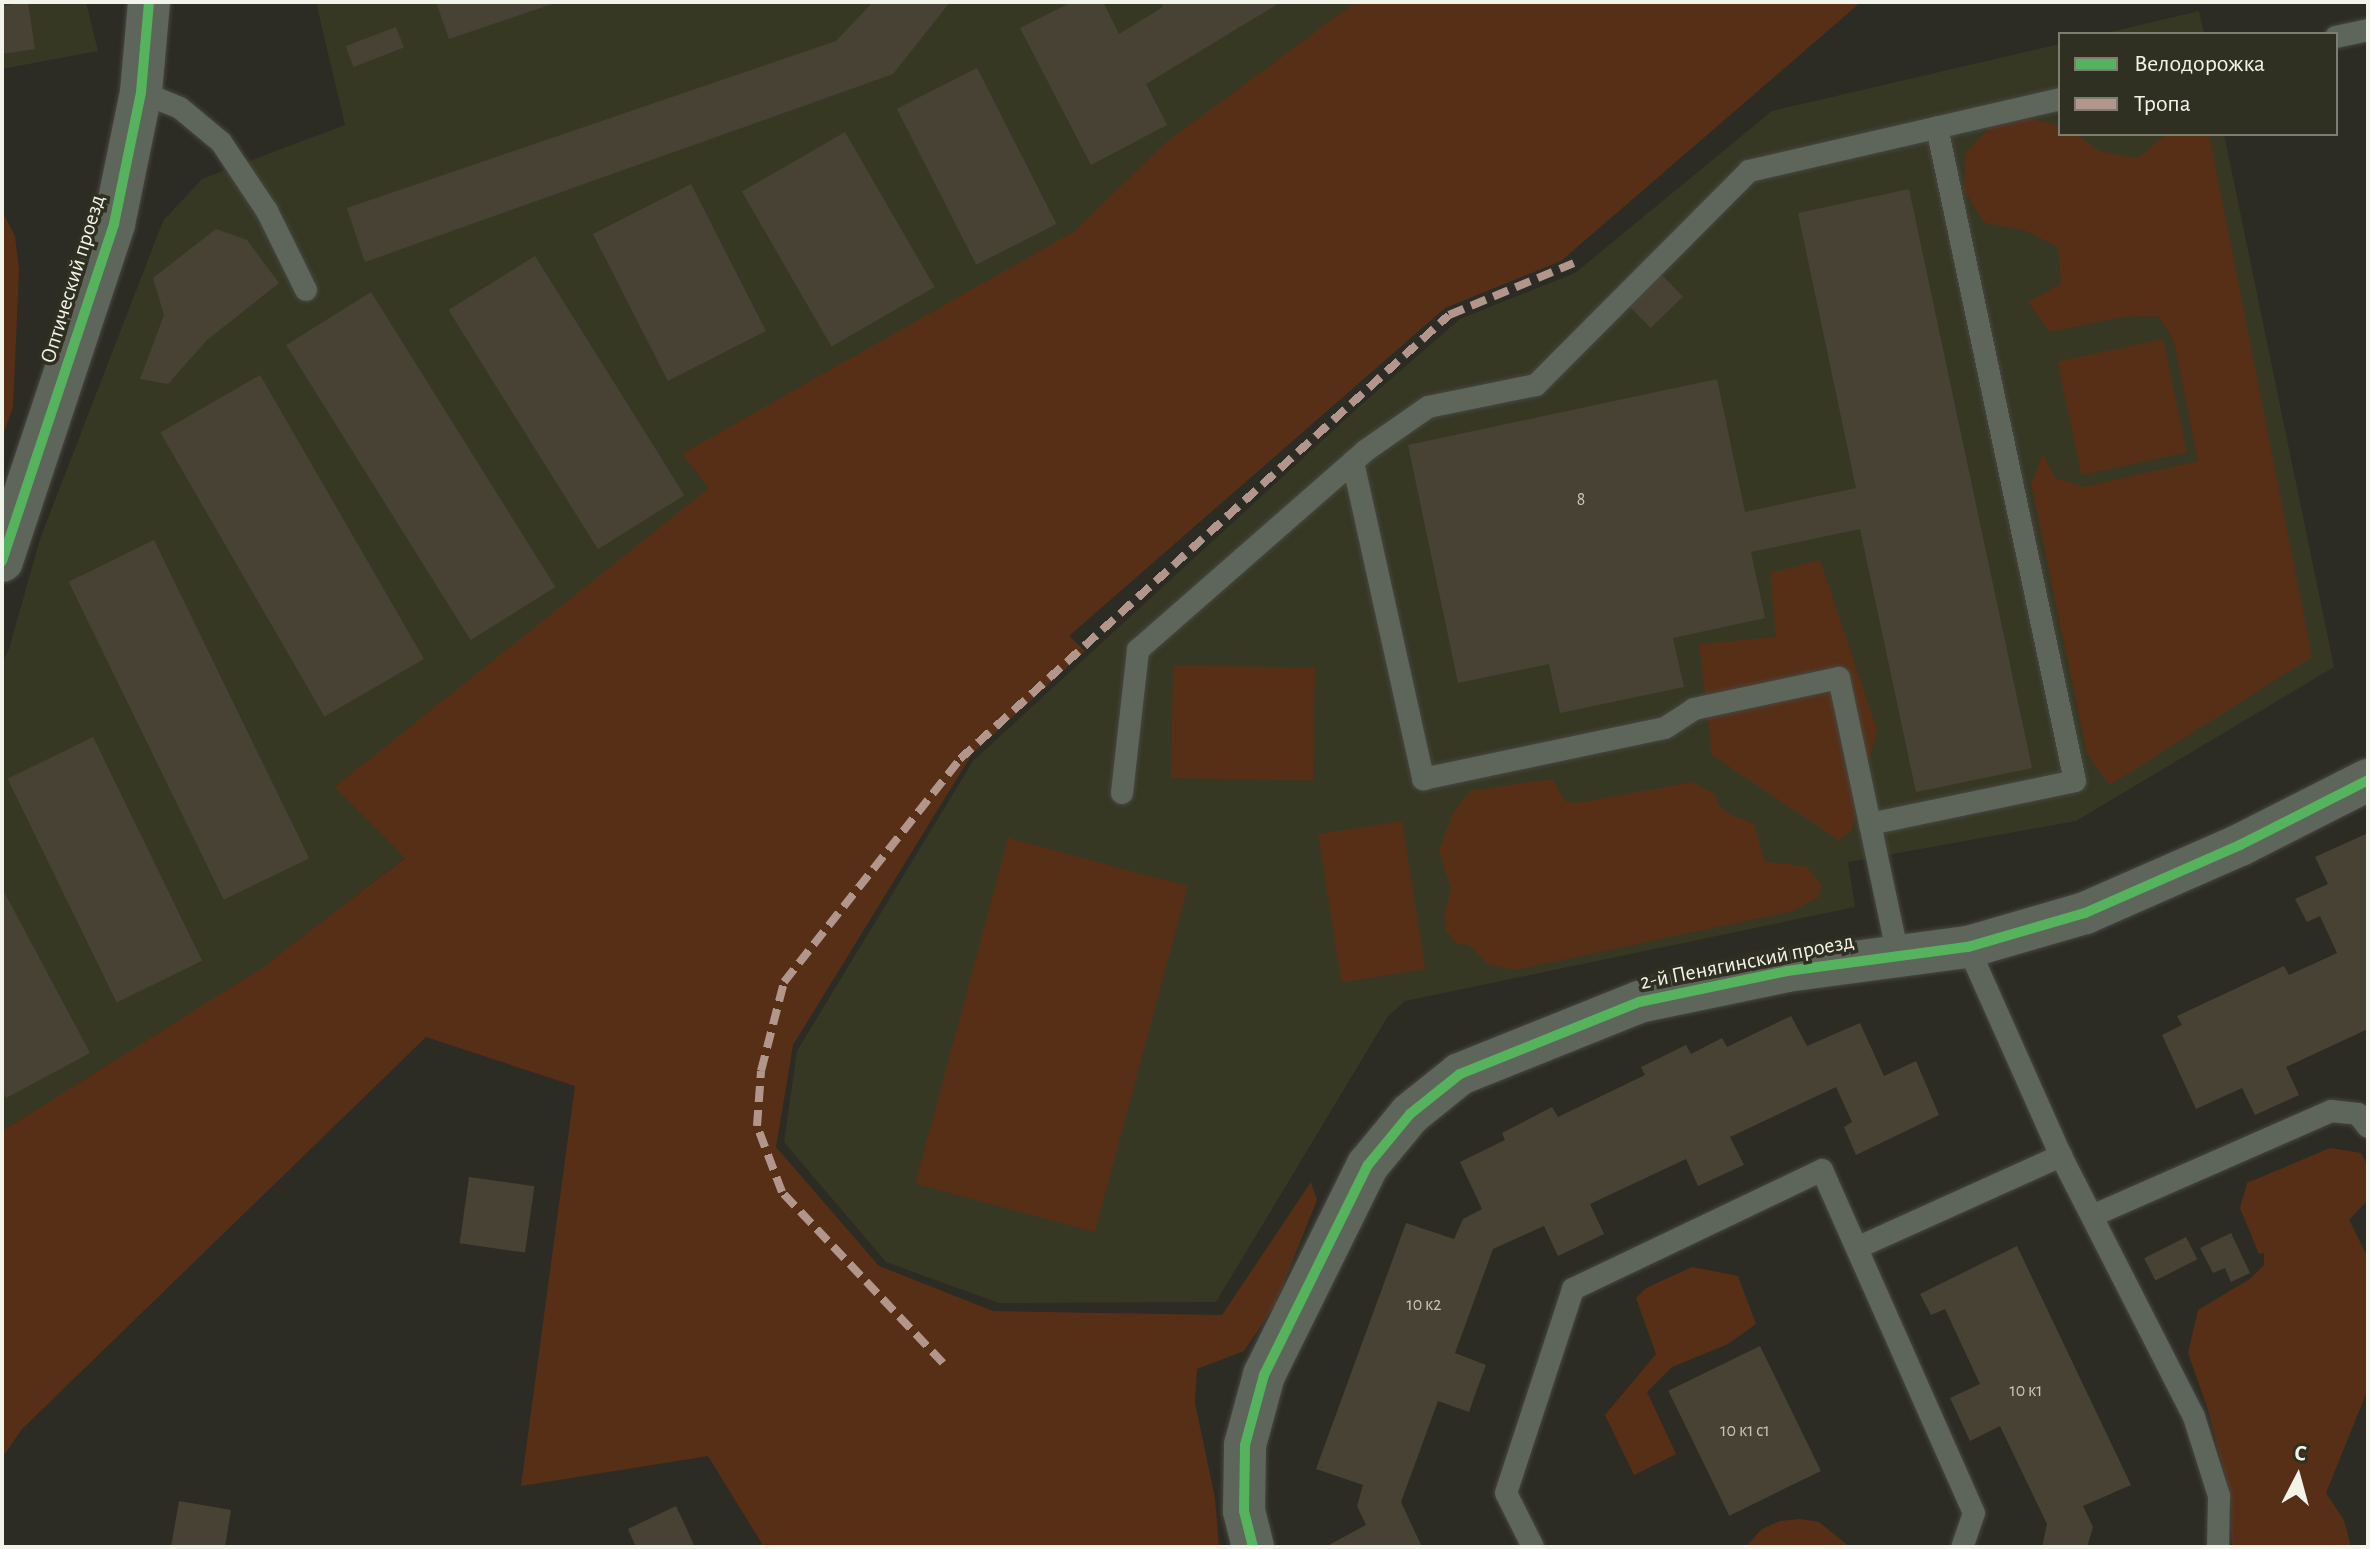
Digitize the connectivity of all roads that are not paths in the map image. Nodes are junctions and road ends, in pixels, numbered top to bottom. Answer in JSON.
{"nodes":[{"id":1,"x":149,"y":2,"type":"edge"},
{"id":2,"x":2368,"y":30,"type":"edge"},
{"id":3,"x":2338,"y":37,"type":"edge"},
{"id":4,"x":141,"y":92,"type":"junction"},
{"id":5,"x":2058,"y":99,"type":"edge"},
{"id":6,"x":1937,"y":127,"type":"junction"},
{"id":7,"x":306,"y":290,"type":"dead end"},
{"id":8,"x":1353,"y":462,"type":"junction"},
{"id":9,"x":2,"y":561,"type":"edge"},
{"id":10,"x":2368,"y":780,"type":"edge"},
{"id":11,"x":1122,"y":793,"type":"dead end"},
{"id":12,"x":1870,"y":824,"type":"junction"},
{"id":13,"x":1968,"y":947,"type":"junction"},
{"id":14,"x":1898,"y":956,"type":"junction"},
{"id":15,"x":2368,"y":1127,"type":"edge"},
{"id":16,"x":2061,"y":1156,"type":"junction"},
{"id":17,"x":2092,"y":1216,"type":"junction"},
{"id":18,"x":1859,"y":1247,"type":"junction"},
{"id":19,"x":1253,"y":1547,"type":"edge"},
{"id":20,"x":1533,"y":1547,"type":"edge"},
{"id":21,"x":1962,"y":1547,"type":"edge"},
{"id":22,"x":2218,"y":1547,"type":"edge"}],
"edges":[{"from":1,"to":4,"type":"street","name":"Оптический проезд"},
{"from":2,"to":3,"type":"lane"},
{"from":4,"to":7,"type":"lane"},
{"from":4,"to":9,"type":"street","name":"Оптический проезд"},
{"from":5,"to":6,"type":"lane"},
{"from":6,"to":8,"type":"lane"},
{"from":6,"to":12,"type":"lane"},
{"from":8,"to":11,"type":"lane"},
{"from":8,"to":12,"type":"lane"},
{"from":10,"to":13,"type":"street","name":"2-й Пенягинский проезд"},
{"from":12,"to":14,"type":"lane"},
{"from":13,"to":14,"type":"street","name":"2-й Пенягинский проезд"},
{"from":13,"to":16,"type":"lane"},
{"from":14,"to":19,"type":"street","name":"2-й Пенягинский проезд"},
{"from":15,"to":17,"type":"lane"},
{"from":16,"to":17,"type":"lane"},
{"from":16,"to":18,"type":"lane"},
{"from":17,"to":22,"type":"lane"},
{"from":18,"to":20,"type":"lane"},
{"from":18,"to":21,"type":"lane"}]}
